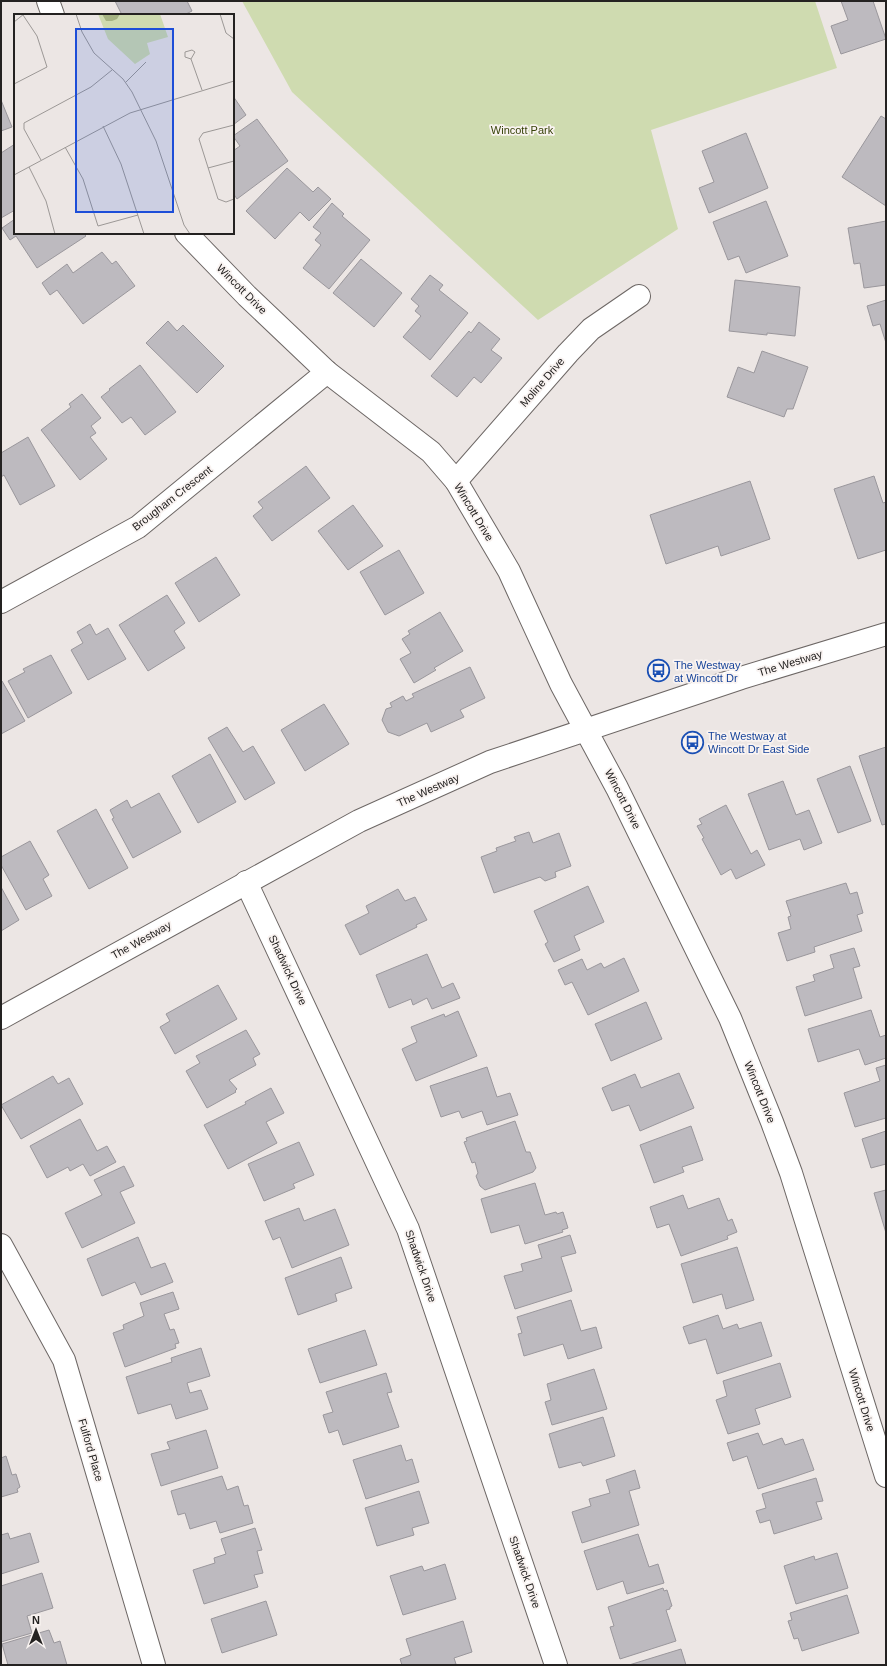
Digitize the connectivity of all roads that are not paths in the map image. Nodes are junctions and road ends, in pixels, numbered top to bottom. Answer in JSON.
{"nodes":[{"id":1,"x":48,"y":1,"type":"edge"},
{"id":2,"x":53,"y":14,"type":"edge"},
{"id":3,"x":187,"y":234,"type":"edge"},
{"id":4,"x":639,"y":296,"type":"dead end"},
{"id":5,"x":327,"y":372,"type":"junction"},
{"id":6,"x":456,"y":481,"type":"junction"},
{"id":7,"x":1,"y":602,"type":"edge"},
{"id":8,"x":886,"y":634,"type":"edge"},
{"id":9,"x":586,"y":730,"type":"junction"},
{"id":10,"x":246,"y":882,"type":"junction"},
{"id":11,"x":1,"y":1018,"type":"edge"},
{"id":12,"x":1,"y":1245,"type":"edge"},
{"id":13,"x":886,"y":1476,"type":"edge"},
{"id":14,"x":154,"y":1665,"type":"edge"},
{"id":15,"x":556,"y":1665,"type":"edge"}],
"edges":[{"from":1,"to":2,"type":"street"},
{"from":3,"to":5,"type":"street","name":"Wincott Drive"},
{"from":4,"to":6,"type":"street","name":"Moline Drive"},
{"from":5,"to":6,"type":"street","name":"Wincott Drive"},
{"from":5,"to":7,"type":"street","name":"Brougham Crescent"},
{"from":6,"to":9,"type":"street","name":"Wincott Drive"},
{"from":8,"to":9,"type":"street","name":"The Westway"},
{"from":9,"to":10,"type":"street","name":"The Westway"},
{"from":9,"to":13,"type":"street","name":"Wincott Drive"},
{"from":10,"to":11,"type":"street","name":"The Westway"},
{"from":10,"to":15,"type":"street","name":"Shadwick Drive"},
{"from":12,"to":14,"type":"street","name":"Fulford Place"}]}
